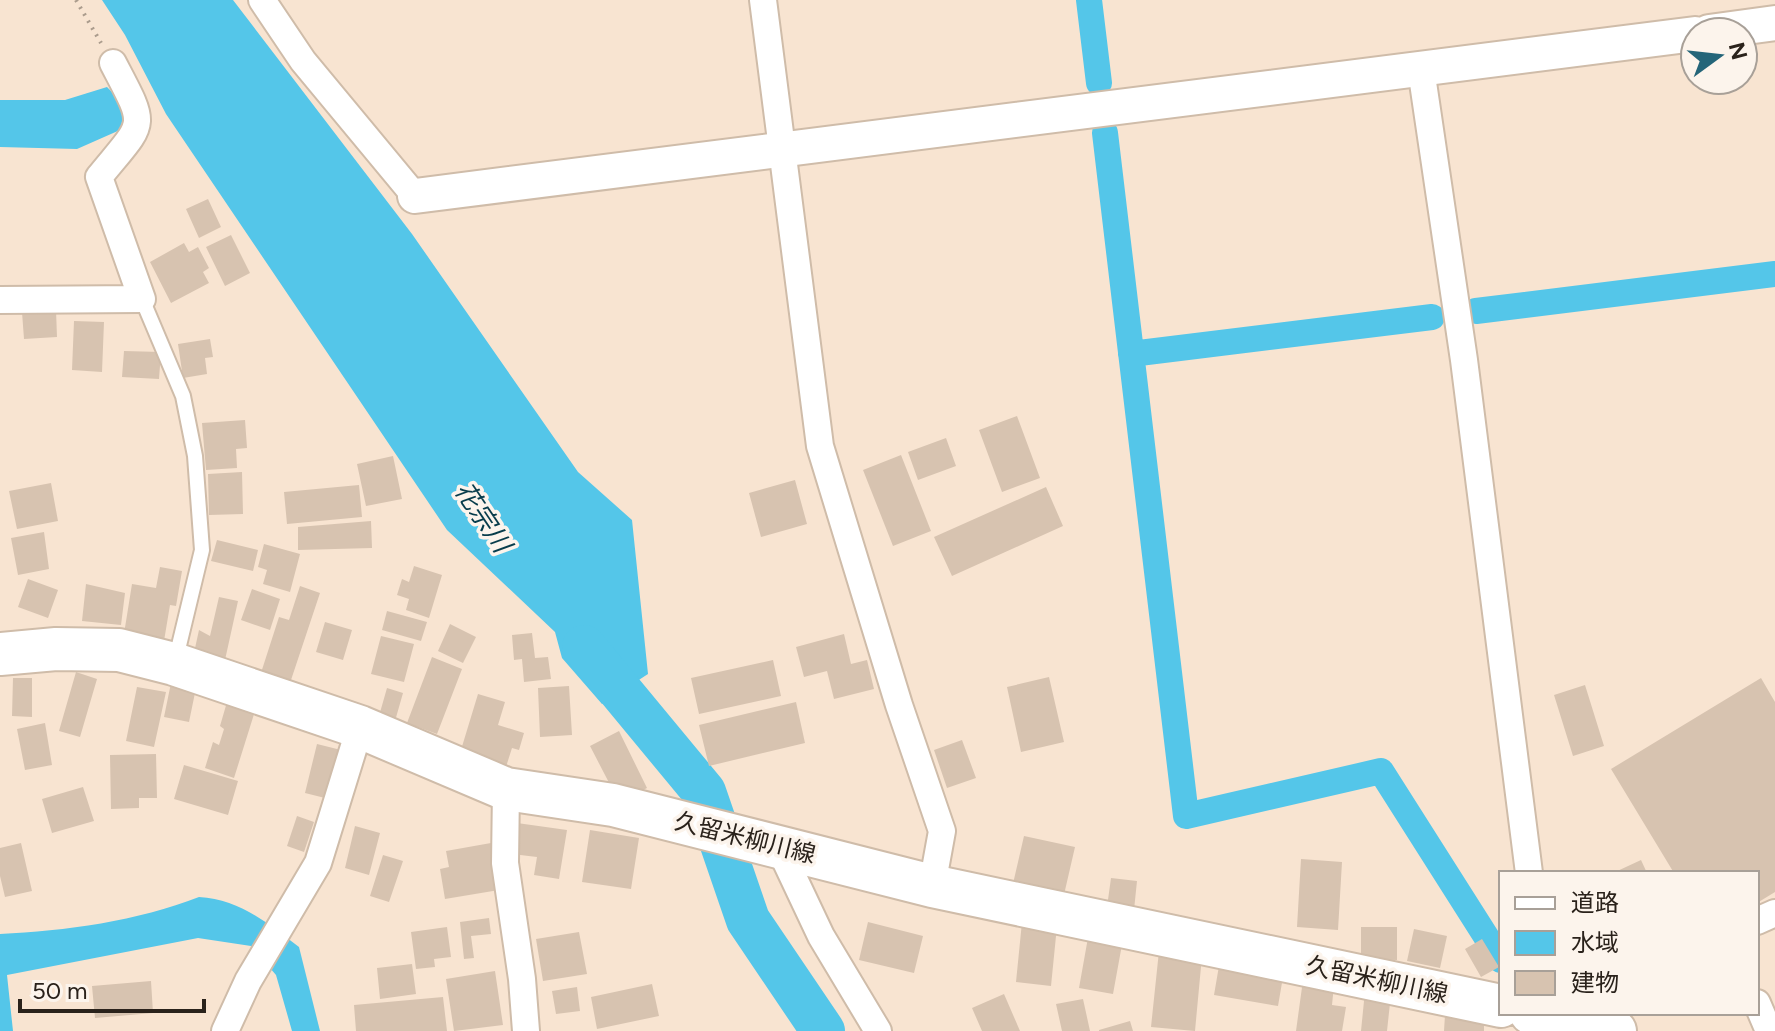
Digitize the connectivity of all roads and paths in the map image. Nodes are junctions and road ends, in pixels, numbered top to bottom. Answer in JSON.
{"nodes":[{"id":1,"x":76,"y":0,"type":"edge"},
{"id":2,"x":262,"y":0,"type":"edge"},
{"id":3,"x":763,"y":0,"type":"edge"},
{"id":4,"x":1679,"y":36,"type":"edge"},
{"id":5,"x":113,"y":63,"type":"joint"},
{"id":6,"x":1421,"y":69,"type":"junction"},
{"id":7,"x":781,"y":148,"type":"junction"},
{"id":8,"x":415,"y":196,"type":"joint"},
{"id":9,"x":142,"y":299,"type":"junction"},
{"id":10,"x":0,"y":300,"type":"edge"},
{"id":11,"x":0,"y":654,"type":"edge"},
{"id":12,"x":174,"y":664,"type":"junction"},
{"id":13,"x":360,"y":727,"type":"junction"},
{"id":14,"x":506,"y":789,"type":"junction"},
{"id":15,"x":764,"y":843,"type":"junction"},
{"id":16,"x":1529,"y":871,"type":"edge"},
{"id":17,"x":932,"y":886,"type":"junction"},
{"id":18,"x":1499,"y":1006,"type":"edge"},
{"id":19,"x":1759,"y":1008,"type":"edge"},
{"id":20,"x":1540,"y":1018,"type":"edge"},
{"id":21,"x":225,"y":1031,"type":"edge"},
{"id":22,"x":526,"y":1031,"type":"edge"},
{"id":23,"x":878,"y":1031,"type":"edge"},
{"id":24,"x":1615,"y":1031,"type":"edge"},
{"id":25,"x":1769,"y":1031,"type":"edge"}],
"edges":[{"from":1,"to":5,"type":"path"},
{"from":2,"to":8,"type":"street"},
{"from":3,"to":7,"type":"street"},
{"from":4,"to":6,"type":"street"},
{"from":5,"to":9,"type":"street"},
{"from":6,"to":7,"type":"street"},
{"from":6,"to":16,"type":"street"},
{"from":7,"to":8,"type":"street"},
{"from":7,"to":17,"type":"street"},
{"from":9,"to":10,"type":"street"},
{"from":9,"to":12,"type":"lane"},
{"from":11,"to":12,"type":"main road","name":"久留米柳川線"},
{"from":12,"to":13,"type":"main road","name":"久留米柳川線"},
{"from":13,"to":14,"type":"main road","name":"久留米柳川線"},
{"from":13,"to":21,"type":"street"},
{"from":14,"to":15,"type":"main road","name":"久留米柳川線"},
{"from":14,"to":22,"type":"street"},
{"from":15,"to":17,"type":"main road","name":"久留米柳川線"},
{"from":15,"to":23,"type":"street"},
{"from":17,"to":18,"type":"main road","name":"久留米柳川線"},
{"from":19,"to":25,"type":"street"},
{"from":20,"to":24,"type":"main road"}]}
